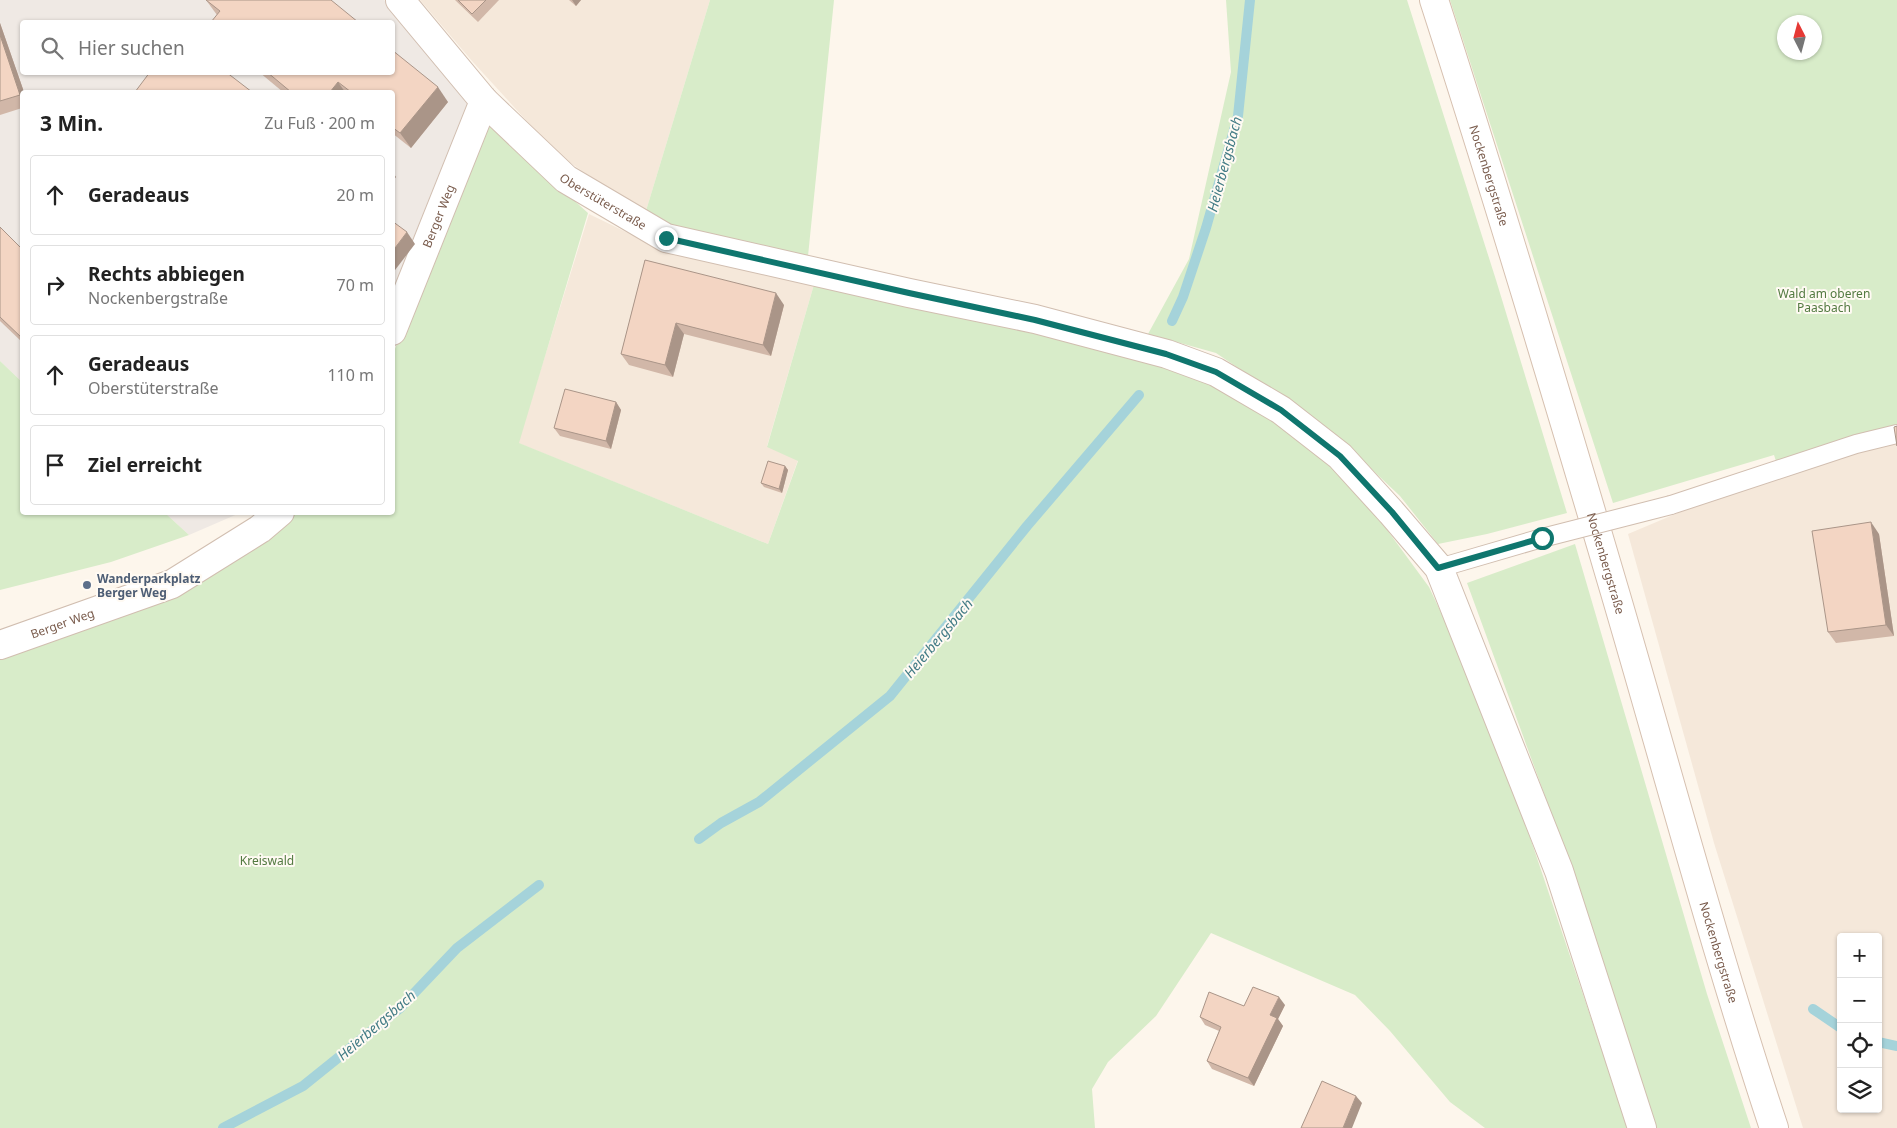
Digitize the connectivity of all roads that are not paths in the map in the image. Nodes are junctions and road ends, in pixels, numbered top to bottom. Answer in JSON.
{"nodes":[{"id":1,"x":400,"y":0,"type":"edge"},
{"id":2,"x":1434,"y":0,"type":"edge"},
{"id":3,"x":484,"y":101,"type":"junction"},
{"id":4,"x":395,"y":324,"type":"edge"},
{"id":5,"x":1897,"y":434,"type":"edge"},
{"id":6,"x":276,"y":515,"type":"edge"},
{"id":7,"x":1438,"y":568,"type":"junction"},
{"id":8,"x":0,"y":646,"type":"edge"},
{"id":9,"x":1642,"y":1128,"type":"edge"},
{"id":10,"x":1774,"y":1128,"type":"edge"}],
"edges":[{"from":1,"to":3,"type":"street","name":"Oberstüterstraße"},
{"from":2,"to":10,"type":"street","name":"Nockenbergstraße"},
{"from":3,"to":4,"type":"street","name":"Berger Weg"},
{"from":3,"to":7,"type":"street","name":"Oberstüterstraße"},
{"from":5,"to":7,"type":"lane","bridge":true},
{"from":6,"to":8,"type":"street","name":"Berger Weg"},
{"from":7,"to":9,"type":"street"}]}
